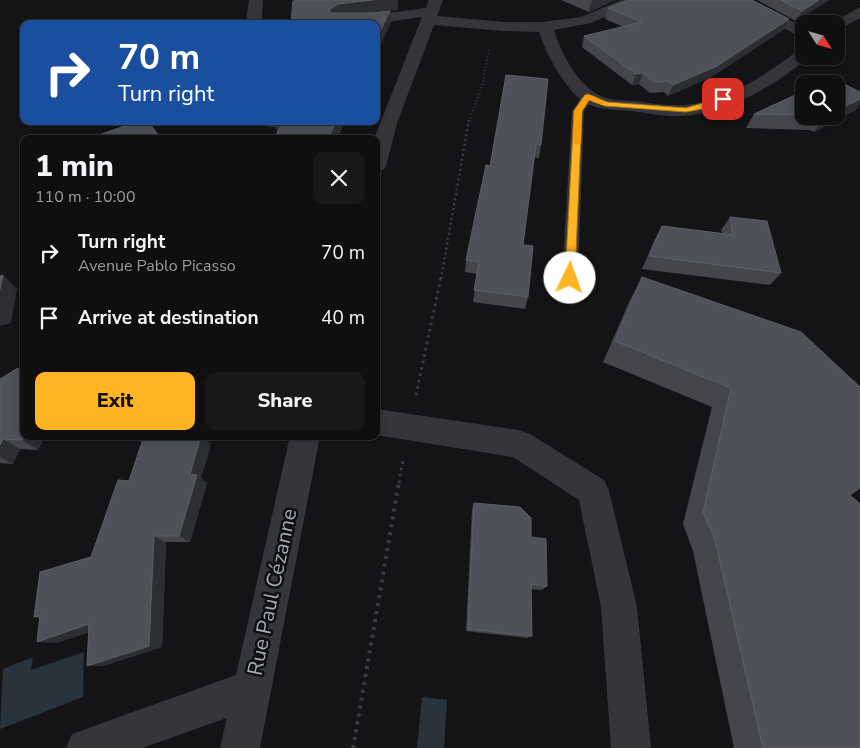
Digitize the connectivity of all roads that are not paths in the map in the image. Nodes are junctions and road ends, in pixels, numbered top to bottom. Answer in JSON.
{"nodes":[{"id":1,"x":256,"y":0,"type":"edge"},
{"id":2,"x":632,"y":0,"type":"edge"},
{"id":3,"x":742,"y":0,"type":"edge"},
{"id":4,"x":433,"y":10,"type":"edge"},
{"id":5,"x":860,"y":11,"type":"edge"},
{"id":6,"x":254,"y":20,"type":"edge"},
{"id":7,"x":367,"y":20,"type":"edge"},
{"id":8,"x":845,"y":21,"type":"edge"},
{"id":9,"x":544,"y":27,"type":"junction"},
{"id":10,"x":795,"y":29,"type":"edge"},
{"id":11,"x":795,"y":60,"type":"edge"},
{"id":12,"x":588,"y":96,"type":"junction"},
{"id":13,"x":380,"y":152,"type":"edge"},
{"id":14,"x":570,"y":278,"type":"dead end"},
{"id":15,"x":380,"y":423,"type":"edge"},
{"id":16,"x":304,"y":440,"type":"edge"},
{"id":17,"x":252,"y":689,"type":"junction"},
{"id":18,"x":86,"y":748,"type":"edge"},
{"id":19,"x":240,"y":748,"type":"edge"},
{"id":20,"x":631,"y":748,"type":"edge"}],
"edges":[{"from":1,"to":6,"type":"street"},
{"from":2,"to":9,"type":"street"},
{"from":3,"to":10,"type":"street"},
{"from":4,"to":7,"type":"street"},
{"from":4,"to":9,"type":"street"},
{"from":4,"to":13,"type":"street"},
{"from":5,"to":8,"type":"street"},
{"from":9,"to":12,"type":"street"},
{"from":11,"to":12,"type":"street"},
{"from":12,"to":14,"type":"lane"},
{"from":15,"to":20,"type":"street"},
{"from":16,"to":17,"type":"street","name":"Rue Paul Cézanne"},
{"from":17,"to":18,"type":"street"},
{"from":17,"to":19,"type":"street","name":"Rue Paul Cézanne"}]}
